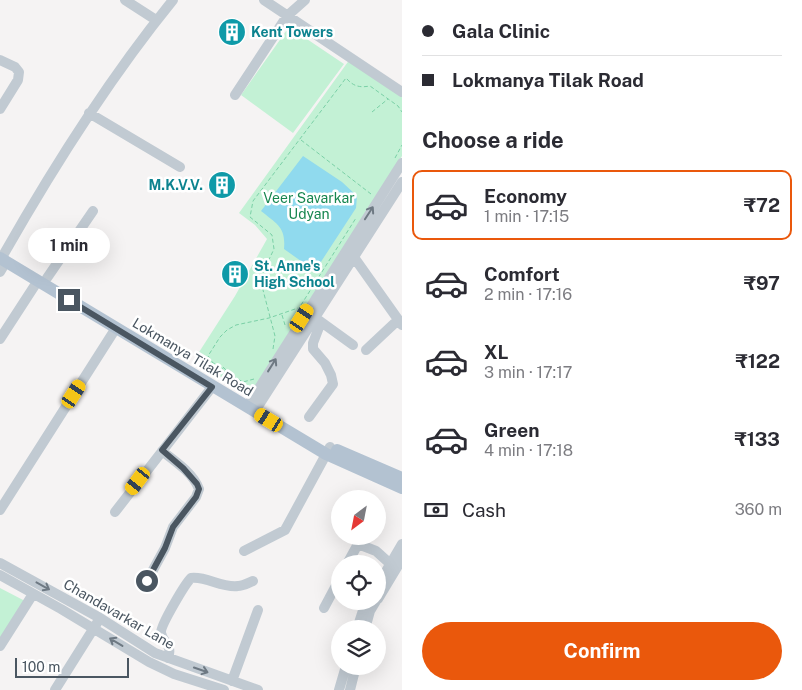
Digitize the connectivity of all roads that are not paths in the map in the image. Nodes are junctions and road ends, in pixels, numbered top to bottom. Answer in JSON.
{"nodes":[{"id":1,"x":125,"y":0,"type":"edge"},
{"id":2,"x":173,"y":0,"type":"edge"},
{"id":3,"x":264,"y":0,"type":"edge"},
{"id":4,"x":305,"y":0,"type":"edge"},
{"id":5,"x":287,"y":16,"type":"junction"},
{"id":6,"x":156,"y":20,"type":"junction"},
{"id":7,"x":0,"y":60,"type":"edge"},
{"id":8,"x":402,"y":92,"type":"edge"},
{"id":9,"x":235,"y":95,"type":"dead end"},
{"id":10,"x":0,"y":109,"type":"edge"},
{"id":11,"x":89,"y":114,"type":"junction"},
{"id":12,"x":402,"y":162,"type":"edge"},
{"id":13,"x":180,"y":168,"type":"dead end"},
{"id":14,"x":400,"y":181,"type":"edge"},
{"id":15,"x":93,"y":211,"type":"dead end"},
{"id":16,"x":350,"y":252,"type":"junction"},
{"id":17,"x":2,"y":259,"type":"edge"},
{"id":18,"x":42,"y":280,"type":"junction"},
{"id":19,"x":317,"y":320,"type":"junction"},
{"id":20,"x":400,"y":322,"type":"edge"},
{"id":21,"x":116,"y":328,"type":"junction"},
{"id":22,"x":0,"y":339,"type":"edge"},
{"id":23,"x":353,"y":345,"type":"dead end"},
{"id":24,"x":366,"y":350,"type":"dead end"},
{"id":25,"x":213,"y":383,"type":"junction"},
{"id":26,"x":252,"y":406,"type":"junction"},
{"id":27,"x":309,"y":417,"type":"dead end"},
{"id":28,"x":162,"y":450,"type":"junction"},
{"id":29,"x":328,"y":450,"type":"junction"},
{"id":30,"x":402,"y":478,"type":"edge"},
{"id":31,"x":402,"y":488,"type":"edge"},
{"id":32,"x":0,"y":510,"type":"edge"},
{"id":33,"x":115,"y":512,"type":"dead end"},
{"id":34,"x":402,"y":544,"type":"edge"},
{"id":35,"x":244,"y":552,"type":"dead end"},
{"id":36,"x":352,"y":555,"type":"edge"},
{"id":37,"x":381,"y":555,"type":"edge"},
{"id":38,"x":402,"y":559,"type":"edge"},
{"id":39,"x":386,"y":560,"type":"edge"},
{"id":40,"x":0,"y":563,"type":"edge"},
{"id":41,"x":393,"y":566,"type":"junction"},
{"id":42,"x":386,"y":575,"type":"edge"},
{"id":43,"x":0,"y":576,"type":"edge"},
{"id":44,"x":147,"y":581,"type":"dead end"},
{"id":45,"x":253,"y":581,"type":"dead end"},
{"id":46,"x":386,"y":581,"type":"edge"},
{"id":47,"x":33,"y":594,"type":"junction"},
{"id":48,"x":331,"y":595,"type":"edge"},
{"id":49,"x":324,"y":608,"type":"dead end"},
{"id":50,"x":258,"y":610,"type":"dead end"},
{"id":51,"x":100,"y":618,"type":"junction"},
{"id":52,"x":93,"y":629,"type":"junction"},
{"id":53,"x":0,"y":646,"type":"edge"},
{"id":54,"x":168,"y":658,"type":"junction"},
{"id":55,"x":343,"y":675,"type":"edge"},
{"id":56,"x":354,"y":675,"type":"edge"},
{"id":57,"x":232,"y":681,"type":"junction"},
{"id":58,"x":55,"y":690,"type":"edge"},
{"id":59,"x":224,"y":690,"type":"edge"},
{"id":60,"x":258,"y":690,"type":"edge"},
{"id":61,"x":339,"y":690,"type":"edge"},
{"id":62,"x":350,"y":690,"type":"edge"}],
"edges":[{"from":1,"to":6,"type":"street"},
{"from":2,"to":6,"type":"street"},
{"from":3,"to":5,"type":"street"},
{"from":4,"to":5,"type":"street"},
{"from":5,"to":8,"type":"street"},
{"from":5,"to":9,"type":"street"},
{"from":6,"to":11,"type":"street"},
{"from":7,"to":10,"type":"street"},
{"from":11,"to":13,"type":"street"},
{"from":11,"to":17,"type":"street"},
{"from":12,"to":14,"type":"street"},
{"from":14,"to":16,"type":"street"},
{"from":15,"to":18,"type":"street"},
{"from":16,"to":19,"type":"street"},
{"from":16,"to":20,"type":"street"},
{"from":26,"to":16,"type":"street","one_way":true},
{"from":17,"to":18,"type":"main road","name":"Lokmanya Tilak Road"},
{"from":18,"to":21,"type":"main road","name":"Lokmanya Tilak Road"},
{"from":18,"to":22,"type":"street"},
{"from":18,"to":25,"type":"main road","name":"Lokmanya Tilak Road"},
{"from":19,"to":23,"type":"street"},
{"from":19,"to":26,"type":"street"},
{"from":19,"to":27,"type":"street"},
{"from":20,"to":24,"type":"street"},
{"from":21,"to":25,"type":"main road","name":"Lokmanya Tilak Road"},
{"from":21,"to":32,"type":"street"},
{"from":25,"to":26,"type":"main road","name":"Lokmanya Tilak Road"},
{"from":25,"to":28,"type":"street"},
{"from":26,"to":29,"type":"main road","name":"Lokmanya Tilak Road"},
{"from":28,"to":33,"type":"street"},
{"from":28,"to":44,"type":"street"},
{"from":29,"to":30,"type":"main road","name":"Lokmanya Tilak Road"},
{"from":29,"to":31,"type":"main road","name":"Lokmanya Tilak Road"},
{"from":29,"to":35,"type":"street"},
{"from":34,"to":41,"type":"street"},
{"from":36,"to":37,"type":"street"},
{"from":38,"to":41,"type":"street"},
{"from":39,"to":41,"type":"street"},
{"from":40,"to":51,"type":"street","name":"Chandavarkar Lane","one_way":true},
{"from":41,"to":42,"type":"street"},
{"from":41,"to":46,"type":"street"},
{"from":43,"to":47,"type":"street","name":"Chandavarkar Lane"},
{"from":45,"to":54,"type":"street"},
{"from":47,"to":52,"type":"street","name":"Chandavarkar Lane"},
{"from":47,"to":53,"type":"street"},
{"from":48,"to":49,"type":"street"},
{"from":50,"to":57,"type":"street"},
{"from":51,"to":52,"type":"street"},
{"from":51,"to":54,"type":"street","name":"Chandavarkar Lane"},
{"from":52,"to":58,"type":"street"},
{"from":59,"to":52,"type":"street","name":"Chandavarkar Lane","one_way":true},
{"from":54,"to":57,"type":"street","name":"Chandavarkar Lane","one_way":true},
{"from":55,"to":61,"type":"street"},
{"from":56,"to":62,"type":"street"},
{"from":57,"to":60,"type":"street","name":"Chandavarkar Lane"}]}
